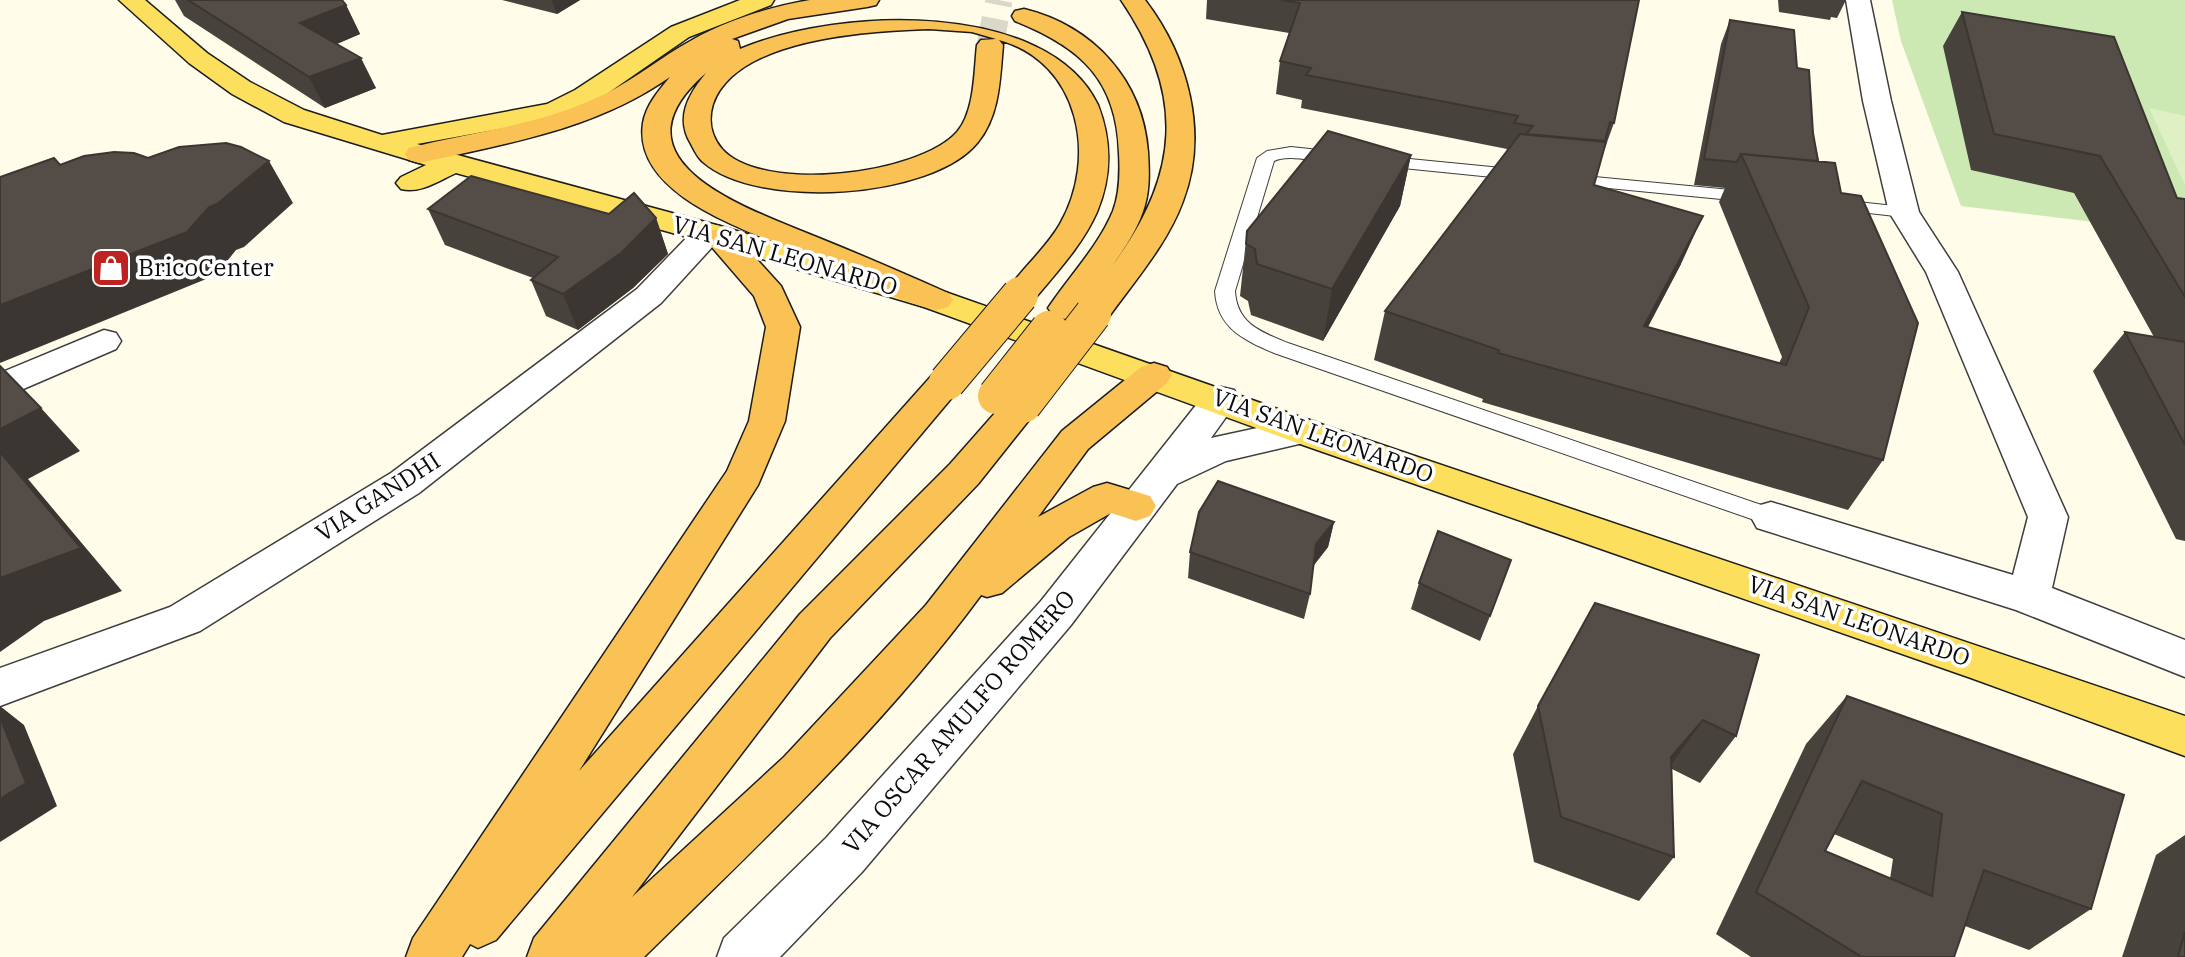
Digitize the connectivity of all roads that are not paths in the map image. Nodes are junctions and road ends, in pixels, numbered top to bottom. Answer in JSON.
{"nodes":[{"id":1,"x":131,"y":0,"type":"edge"},
{"id":2,"x":762,"y":0,"type":"edge"},
{"id":3,"x":869,"y":0,"type":"edge"},
{"id":4,"x":950,"y":0,"type":"edge"},
{"id":5,"x":1133,"y":0,"type":"edge"},
{"id":6,"x":1858,"y":0,"type":"edge"},
{"id":7,"x":994,"y":38,"type":"junction"},
{"id":8,"x":294,"y":116,"type":"junction"},
{"id":9,"x":265,"y":130,"type":"dead end"},
{"id":10,"x":376,"y":142,"type":"junction"},
{"id":11,"x":419,"y":154,"type":"junction"},
{"id":12,"x":453,"y":163,"type":"junction"},
{"id":13,"x":411,"y":183,"type":"dead end"},
{"id":14,"x":1766,"y":198,"type":"edge"},
{"id":15,"x":1821,"y":204,"type":"edge"},
{"id":16,"x":1903,"y":212,"type":"junction"},
{"id":17,"x":715,"y":236,"type":"junction"},
{"id":18,"x":936,"y":300,"type":"junction"},
{"id":19,"x":1079,"y":311,"type":"junction"},
{"id":20,"x":104,"y":341,"type":"dead end"},
{"id":21,"x":1154,"y":375,"type":"junction"},
{"id":22,"x":0,"y":387,"type":"edge"},
{"id":23,"x":1221,"y":399,"type":"junction"},
{"id":24,"x":1303,"y":430,"type":"junction"},
{"id":25,"x":1149,"y":491,"type":"junction"},
{"id":26,"x":1771,"y":517,"type":"joint"},
{"id":27,"x":2029,"y":597,"type":"junction"},
{"id":28,"x":941,"y":617,"type":"junction"},
{"id":29,"x":2185,"y":659,"type":"edge"},
{"id":30,"x":0,"y":687,"type":"edge"},
{"id":31,"x":2185,"y":736,"type":"edge"},
{"id":32,"x":432,"y":957,"type":"edge"},
{"id":33,"x":447,"y":957,"type":"edge"},
{"id":34,"x":553,"y":957,"type":"edge"},
{"id":35,"x":606,"y":957,"type":"edge"},
{"id":36,"x":743,"y":957,"type":"edge"}],
"edges":[{"from":1,"to":8,"type":"main road","name":"VIA SAN LEONARDO"},
{"from":2,"to":10,"type":"main road"},
{"from":3,"to":11,"type":"highway"},
{"from":4,"to":19,"type":"highway"},
{"from":5,"to":19,"type":"highway"},
{"from":6,"to":16,"type":"street"},
{"from":7,"to":7,"type":"highway"},
{"from":7,"to":18,"type":"highway"},
{"from":7,"to":33,"type":"highway","bridge":true},
{"from":8,"to":9,"type":"main road"},
{"from":8,"to":10,"type":"main road","name":"VIA SAN LEONARDO"},
{"from":10,"to":11,"type":"main road","name":"VIA SAN LEONARDO"},
{"from":11,"to":12,"type":"main road","name":"VIA SAN LEONARDO"},
{"from":12,"to":13,"type":"main road"},
{"from":12,"to":17,"type":"main road","name":"VIA SAN LEONARDO"},
{"from":14,"to":26,"type":"lane"},
{"from":15,"to":16,"type":"lane"},
{"from":16,"to":27,"type":"street"},
{"from":17,"to":18,"type":"main road","name":"VIA SAN LEONARDO"},
{"from":17,"to":30,"type":"street","name":"VIA GANDHI"},
{"from":17,"to":32,"type":"highway"},
{"from":18,"to":21,"type":"main road","name":"VIA SAN LEONARDO"},
{"from":19,"to":34,"type":"highway","bridge":true},
{"from":20,"to":22,"type":"street"},
{"from":21,"to":23,"type":"main road","name":"VIA SAN LEONARDO"},
{"from":21,"to":28,"type":"highway"},
{"from":23,"to":24,"type":"main road","name":"VIA SAN LEONARDO"},
{"from":23,"to":25,"type":"street","name":"VIA OSCAR AMULFO ROMERO"},
{"from":24,"to":25,"type":"street","name":"VIA OSCAR AMULFO ROMERO"},
{"from":24,"to":31,"type":"main road","name":"VIA SAN LEONARDO"},
{"from":25,"to":28,"type":"highway"},
{"from":25,"to":36,"type":"street","name":"VIA OSCAR AMULFO ROMERO"},
{"from":26,"to":27,"type":"street"},
{"from":27,"to":29,"type":"street"},
{"from":28,"to":35,"type":"highway"}]}
